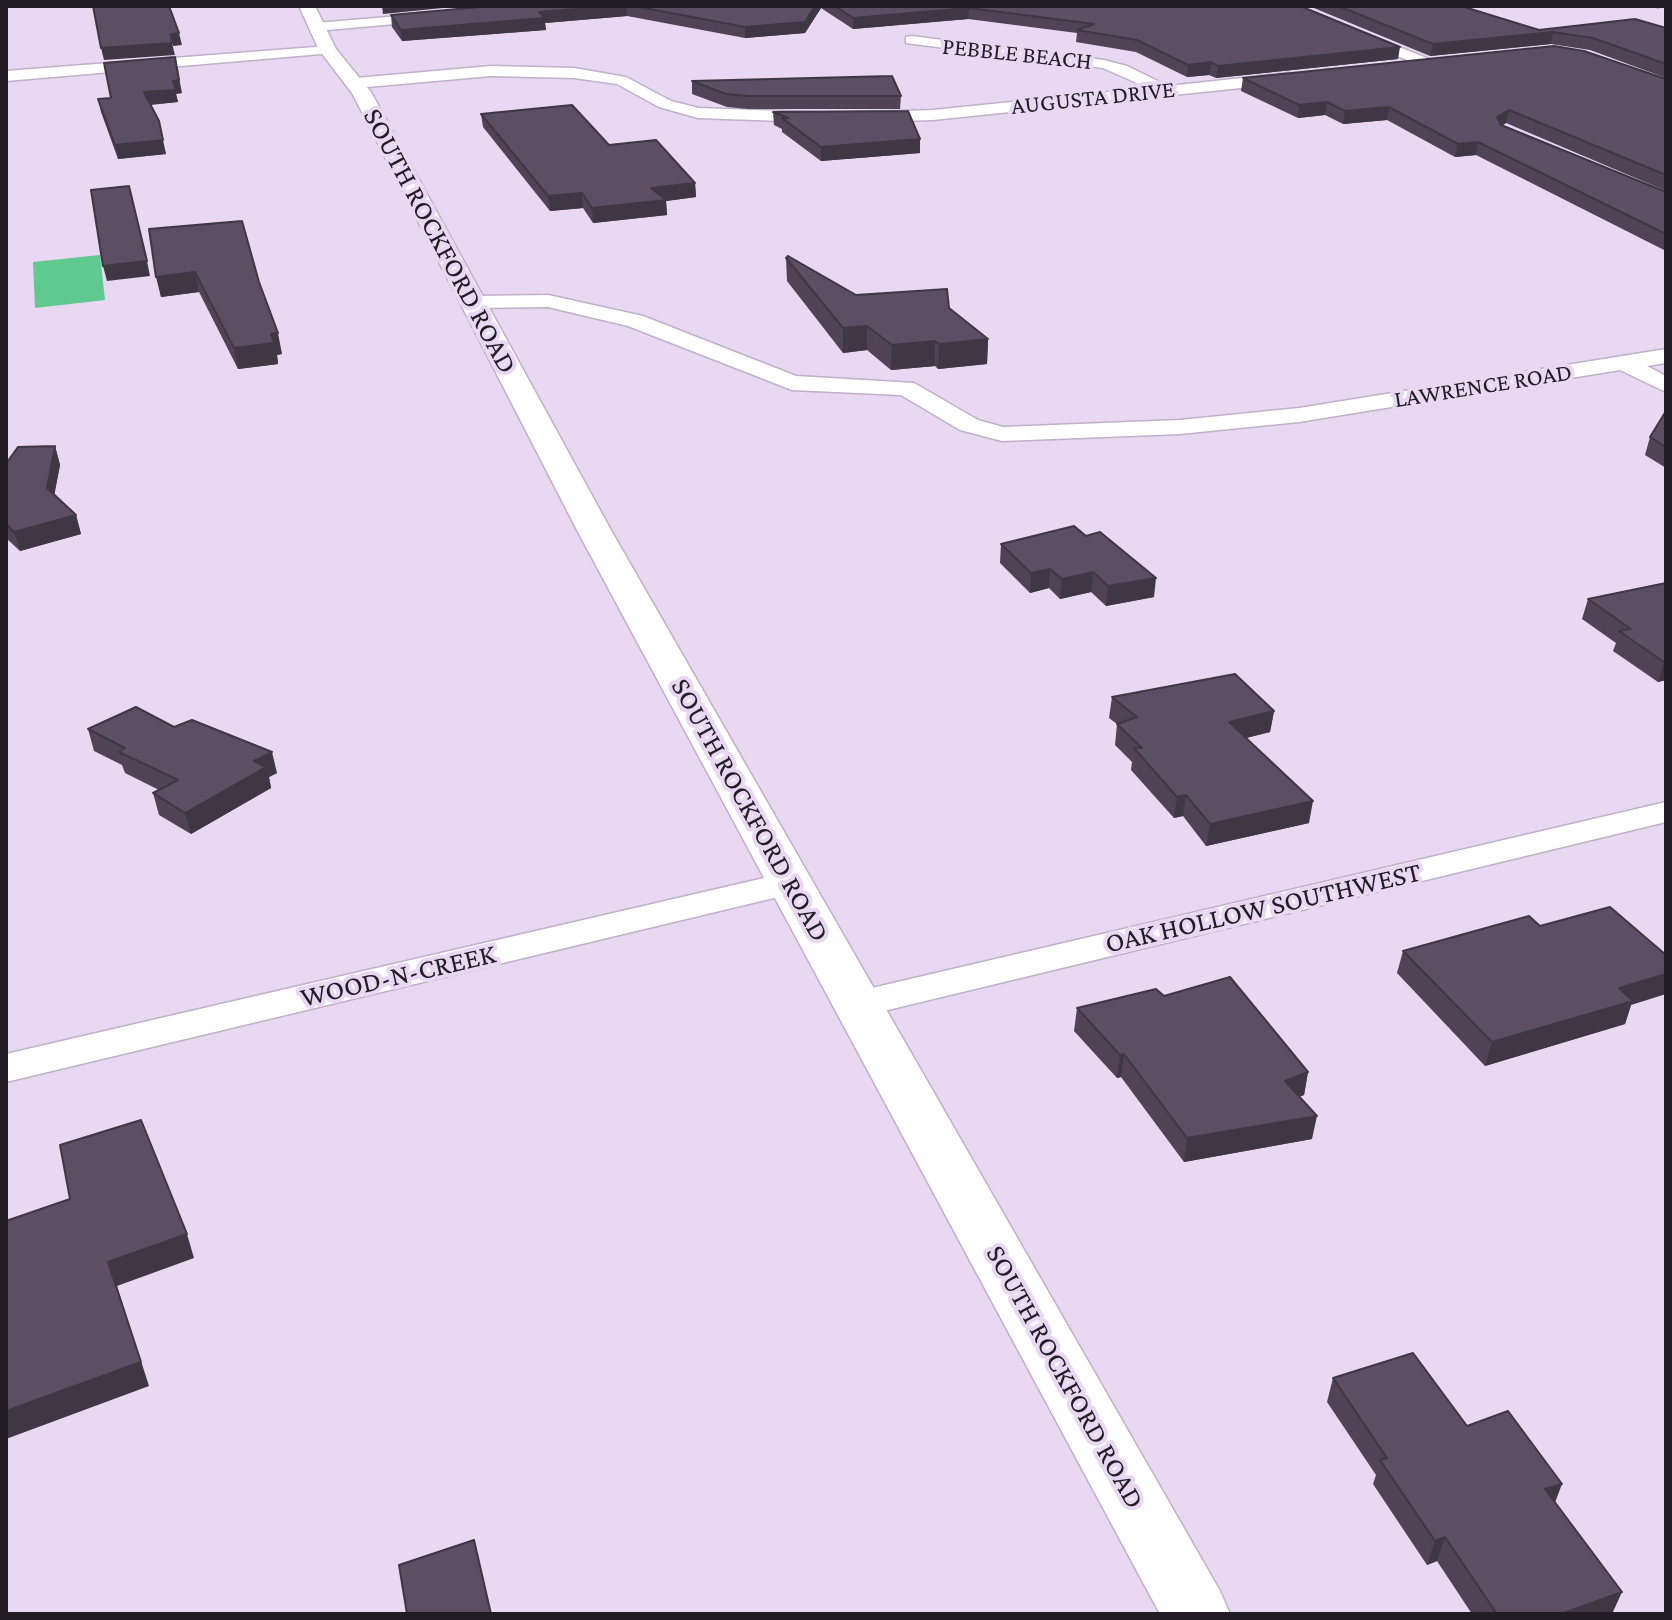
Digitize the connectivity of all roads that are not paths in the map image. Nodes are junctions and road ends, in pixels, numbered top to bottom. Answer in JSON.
{"nodes":[{"id":1,"x":458,"y":15,"type":"edge"},
{"id":2,"x":317,"y":27,"type":"edge"},
{"id":3,"x":1341,"y":27,"type":"edge"},
{"id":4,"x":911,"y":40,"type":"dead end"},
{"id":5,"x":1398,"y":67,"type":"edge"},
{"id":6,"x":6,"y":76,"type":"edge"},
{"id":7,"x":1305,"y":77,"type":"edge"},
{"id":8,"x":359,"y":88,"type":"junction"},
{"id":9,"x":1167,"y":91,"type":"junction"},
{"id":10,"x":473,"y":302,"type":"junction"},
{"id":11,"x":1666,"y":356,"type":"edge"},
{"id":12,"x":1624,"y":363,"type":"junction"},
{"id":13,"x":1666,"y":385,"type":"edge"},
{"id":14,"x":1666,"y":812,"type":"edge"},
{"id":15,"x":790,"y":883,"type":"junction"},
{"id":16,"x":859,"y":1004,"type":"junction"},
{"id":17,"x":6,"y":1068,"type":"edge"},
{"id":18,"x":1196,"y":1614,"type":"edge"}],
"edges":[{"from":1,"to":2,"type":"street"},
{"from":2,"to":6,"type":"street"},
{"from":2,"to":8,"type":"street","name":"SOUTH ROCKFORD ROAD"},
{"from":3,"to":5,"type":"street"},
{"from":4,"to":9,"type":"street","name":"PEBBLE BEACH"},
{"from":7,"to":9,"type":"street","name":"AUGUSTA DRIVE"},
{"from":8,"to":9,"type":"street","name":"AUGUSTA DRIVE"},
{"from":8,"to":10,"type":"street","name":"SOUTH ROCKFORD ROAD"},
{"from":10,"to":12,"type":"street","name":"LAWRENCE ROAD"},
{"from":10,"to":15,"type":"street","name":"SOUTH ROCKFORD ROAD"},
{"from":11,"to":12,"type":"street","name":"LAWRENCE ROAD"},
{"from":12,"to":13,"type":"street"},
{"from":14,"to":16,"type":"street","name":"OAK HOLLOW SOUTHWEST"},
{"from":15,"to":16,"type":"street","name":"SOUTH ROCKFORD ROAD"},
{"from":15,"to":17,"type":"street","name":"WOOD-N-CREEK"},
{"from":16,"to":18,"type":"street","name":"SOUTH ROCKFORD ROAD"}]}
